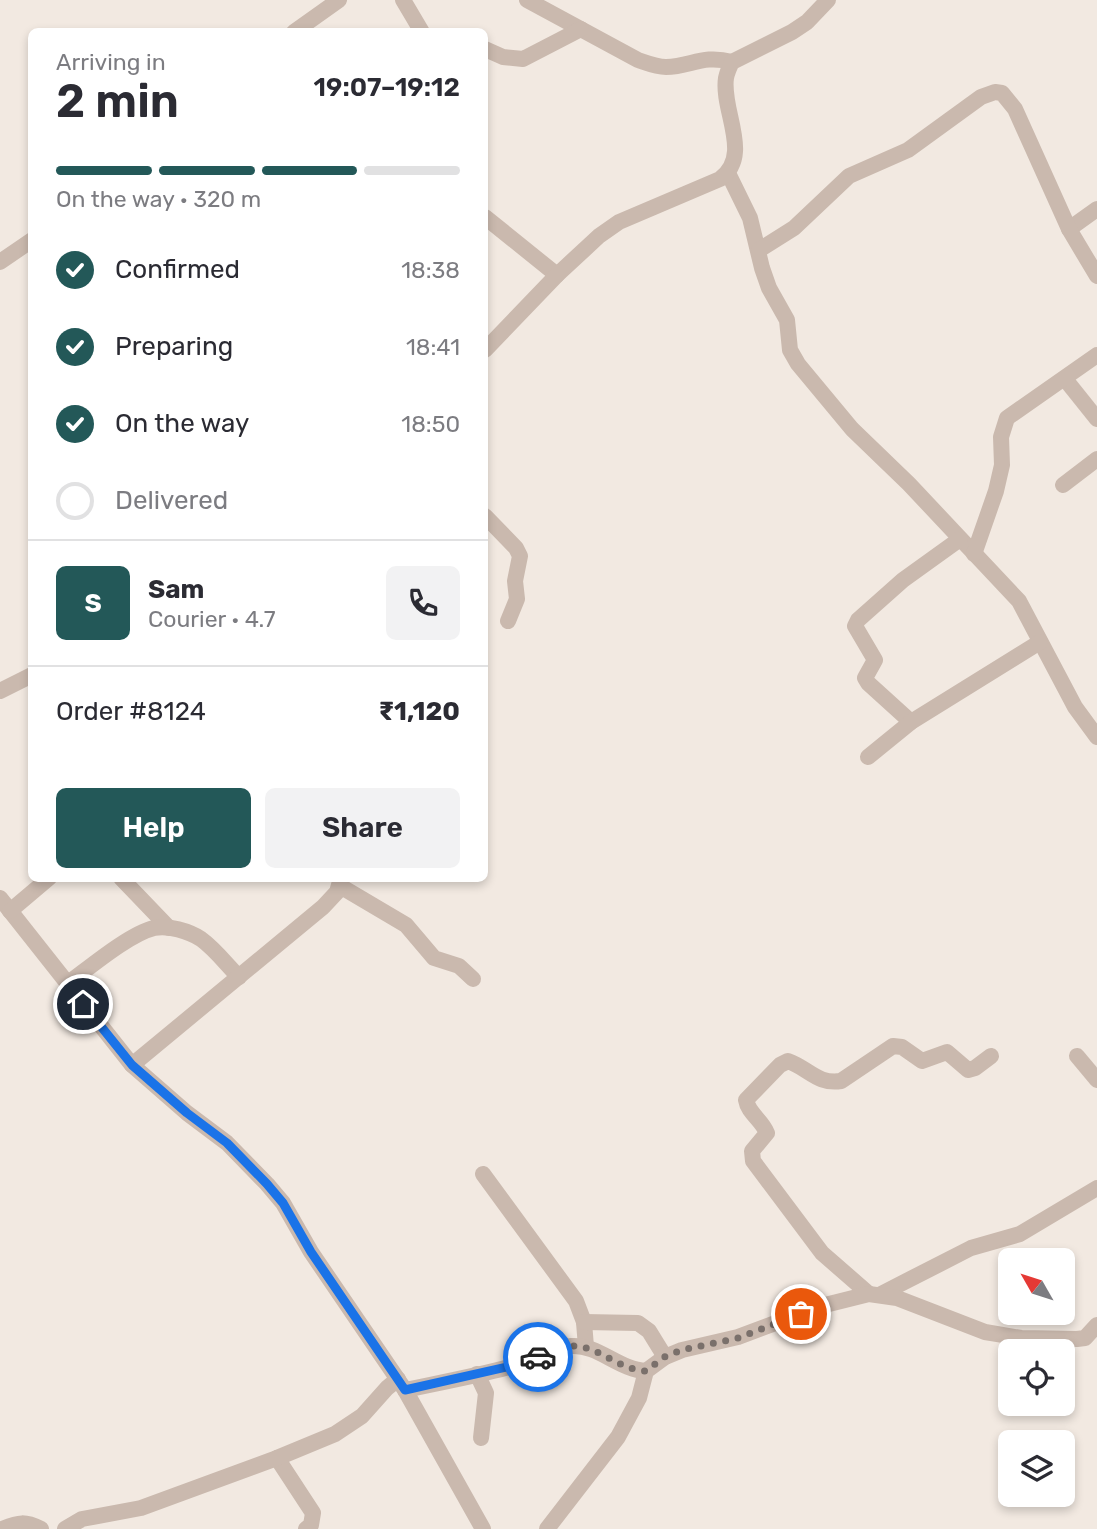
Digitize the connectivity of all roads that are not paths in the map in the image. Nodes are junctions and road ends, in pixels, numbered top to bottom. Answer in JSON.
{"nodes":[{"id":1,"x":339,"y":0,"type":"edge"},
{"id":2,"x":403,"y":0,"type":"edge"},
{"id":3,"x":527,"y":0,"type":"edge"},
{"id":4,"x":828,"y":0,"type":"edge"},
{"id":5,"x":300,"y":28,"type":"edge"},
{"id":6,"x":420,"y":28,"type":"edge"},
{"id":7,"x":581,"y":29,"type":"junction"},
{"id":8,"x":488,"y":50,"type":"edge"},
{"id":9,"x":732,"y":62,"type":"junction"},
{"id":10,"x":728,"y":173,"type":"junction"},
{"id":11,"x":1097,"y":209,"type":"edge"},
{"id":12,"x":488,"y":219,"type":"edge"},
{"id":13,"x":1069,"y":229,"type":"junction"},
{"id":14,"x":28,"y":243,"type":"edge"},
{"id":15,"x":759,"y":250,"type":"junction"},
{"id":16,"x":0,"y":262,"type":"edge"},
{"id":17,"x":557,"y":275,"type":"junction"},
{"id":18,"x":1097,"y":276,"type":"edge"},
{"id":19,"x":488,"y":347,"type":"edge"},
{"id":20,"x":1097,"y":355,"type":"edge"},
{"id":21,"x":1065,"y":379,"type":"junction"},
{"id":22,"x":1097,"y":419,"type":"edge"},
{"id":23,"x":1097,"y":459,"type":"edge"},
{"id":24,"x":1063,"y":485,"type":"dead end"},
{"id":25,"x":488,"y":519,"type":"edge"},
{"id":26,"x":960,"y":539,"type":"junction"},
{"id":27,"x":974,"y":554,"type":"junction"},
{"id":28,"x":508,"y":621,"type":"dead end"},
{"id":29,"x":1040,"y":642,"type":"junction"},
{"id":30,"x":28,"y":677,"type":"edge"},
{"id":31,"x":0,"y":691,"type":"edge"},
{"id":32,"x":911,"y":722,"type":"junction"},
{"id":33,"x":1097,"y":737,"type":"edge"},
{"id":34,"x":868,"y":757,"type":"dead end"},
{"id":35,"x":42,"y":882,"type":"edge"},
{"id":36,"x":125,"y":882,"type":"edge"},
{"id":37,"x":340,"y":882,"type":"edge"},
{"id":38,"x":5,"y":905,"type":"edge"},
{"id":39,"x":169,"y":928,"type":"junction"},
{"id":40,"x":239,"y":978,"type":"junction"},
{"id":41,"x":473,"y":979,"type":"dead end"},
{"id":42,"x":67,"y":984,"type":"junction"},
{"id":43,"x":991,"y":1056,"type":"dead end"},
{"id":44,"x":1077,"y":1056,"type":"dead end"},
{"id":45,"x":132,"y":1065,"type":"junction"},
{"id":46,"x":1097,"y":1080,"type":"edge"},
{"id":47,"x":483,"y":1174,"type":"dead end"},
{"id":48,"x":1097,"y":1188,"type":"edge"},
{"id":49,"x":875,"y":1294,"type":"junction"},
{"id":50,"x":584,"y":1322,"type":"junction"},
{"id":51,"x":1097,"y":1325,"type":"edge"},
{"id":52,"x":1077,"y":1339,"type":"junction"},
{"id":53,"x":586,"y":1347,"type":"junction"},
{"id":54,"x":1097,"y":1348,"type":"edge"},
{"id":55,"x":664,"y":1357,"type":"junction"},
{"id":56,"x":646,"y":1371,"type":"junction"},
{"id":57,"x":477,"y":1374,"type":"junction"},
{"id":58,"x":402,"y":1385,"type":"junction"},
{"id":59,"x":481,"y":1438,"type":"dead end"},
{"id":60,"x":277,"y":1458,"type":"junction"},
{"id":61,"x":2,"y":1529,"type":"edge"},
{"id":62,"x":41,"y":1529,"type":"edge"},
{"id":63,"x":65,"y":1529,"type":"edge"},
{"id":64,"x":306,"y":1529,"type":"edge"},
{"id":65,"x":484,"y":1529,"type":"edge"},
{"id":66,"x":547,"y":1529,"type":"edge"}],
"edges":[{"from":1,"to":5,"type":"street"},
{"from":2,"to":6,"type":"street"},
{"from":3,"to":7,"type":"street"},
{"from":4,"to":9,"type":"street"},
{"from":7,"to":8,"type":"street"},
{"from":7,"to":9,"type":"street"},
{"from":9,"to":10,"type":"street"},
{"from":10,"to":15,"type":"street"},
{"from":10,"to":17,"type":"street"},
{"from":11,"to":13,"type":"street"},
{"from":12,"to":17,"type":"street"},
{"from":13,"to":15,"type":"street"},
{"from":13,"to":18,"type":"street"},
{"from":14,"to":16,"type":"street"},
{"from":15,"to":26,"type":"street"},
{"from":17,"to":19,"type":"street"},
{"from":20,"to":21,"type":"street"},
{"from":21,"to":22,"type":"street"},
{"from":21,"to":27,"type":"street"},
{"from":23,"to":24,"type":"street"},
{"from":25,"to":28,"type":"street"},
{"from":26,"to":27,"type":"street"},
{"from":26,"to":32,"type":"street"},
{"from":27,"to":29,"type":"street"},
{"from":29,"to":32,"type":"street"},
{"from":29,"to":33,"type":"street"},
{"from":30,"to":31,"type":"street"},
{"from":32,"to":34,"type":"street"},
{"from":35,"to":38,"type":"street"},
{"from":36,"to":39,"type":"street"},
{"from":37,"to":40,"type":"street"},
{"from":37,"to":41,"type":"street"},
{"from":38,"to":42,"type":"street"},
{"from":39,"to":40,"type":"street"},
{"from":39,"to":42,"type":"street"},
{"from":40,"to":45,"type":"street"},
{"from":42,"to":45,"type":"street"},
{"from":43,"to":49,"type":"street"},
{"from":44,"to":46,"type":"street"},
{"from":45,"to":58,"type":"street"},
{"from":47,"to":50,"type":"street"},
{"from":48,"to":49,"type":"street"},
{"from":49,"to":52,"type":"street"},
{"from":49,"to":55,"type":"street"},
{"from":50,"to":53,"type":"street"},
{"from":50,"to":55,"type":"street"},
{"from":51,"to":52,"type":"street"},
{"from":52,"to":54,"type":"street"},
{"from":53,"to":56,"type":"street"},
{"from":53,"to":57,"type":"street"},
{"from":55,"to":56,"type":"street"},
{"from":56,"to":66,"type":"street"},
{"from":57,"to":58,"type":"street"},
{"from":57,"to":59,"type":"street"},
{"from":58,"to":60,"type":"street"},
{"from":58,"to":65,"type":"street"},
{"from":60,"to":63,"type":"street"},
{"from":60,"to":64,"type":"street"},
{"from":61,"to":62,"type":"street"}]}
